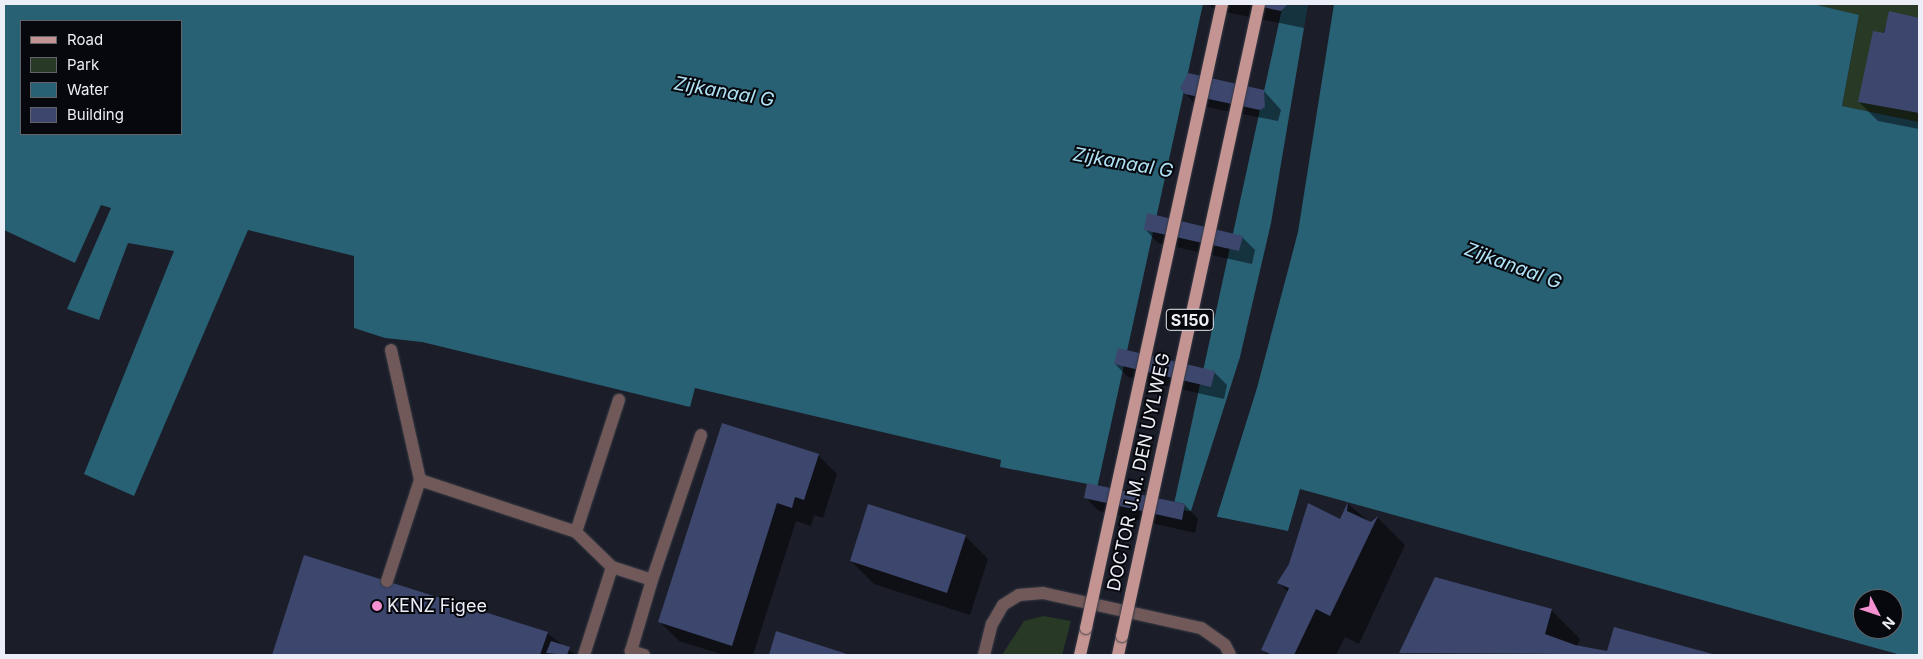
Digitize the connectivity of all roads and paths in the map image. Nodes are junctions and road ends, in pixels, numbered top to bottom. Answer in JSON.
{"nodes":[{"id":1,"x":1222,"y":4,"type":"edge"},
{"id":2,"x":1260,"y":4,"type":"edge"},
{"id":3,"x":391,"y":350,"type":"dead end"},
{"id":4,"x":619,"y":400,"type":"dead end"},
{"id":5,"x":700,"y":435,"type":"dead end"},
{"id":6,"x":420,"y":480,"type":"junction"},
{"id":7,"x":576,"y":532,"type":"junction"},
{"id":8,"x":612,"y":567,"type":"junction"},
{"id":9,"x":652,"y":580,"type":"junction"},
{"id":10,"x":387,"y":581,"type":"dead end"},
{"id":11,"x":584,"y":655,"type":"edge"},
{"id":12,"x":644,"y":655,"type":"edge"},
{"id":13,"x":984,"y":655,"type":"edge"},
{"id":14,"x":1080,"y":655,"type":"edge"},
{"id":15,"x":1118,"y":655,"type":"edge"},
{"id":16,"x":1230,"y":655,"type":"edge"}],
"edges":[{"from":1,"to":14,"type":"main road","name":"DOCTOR J.M. DEN UYLWEG","number":"S150","bridge":true},
{"from":2,"to":15,"type":"main road","name":"DOCTOR J.M. DEN UYLWEG","number":"S150","bridge":true},
{"from":3,"to":6,"type":"street"},
{"from":4,"to":7,"type":"street"},
{"from":5,"to":9,"type":"street"},
{"from":6,"to":7,"type":"street"},
{"from":6,"to":10,"type":"street"},
{"from":7,"to":8,"type":"street"},
{"from":8,"to":9,"type":"street"},
{"from":8,"to":11,"type":"street"},
{"from":9,"to":12,"type":"street"},
{"from":13,"to":16,"type":"street"}]}
